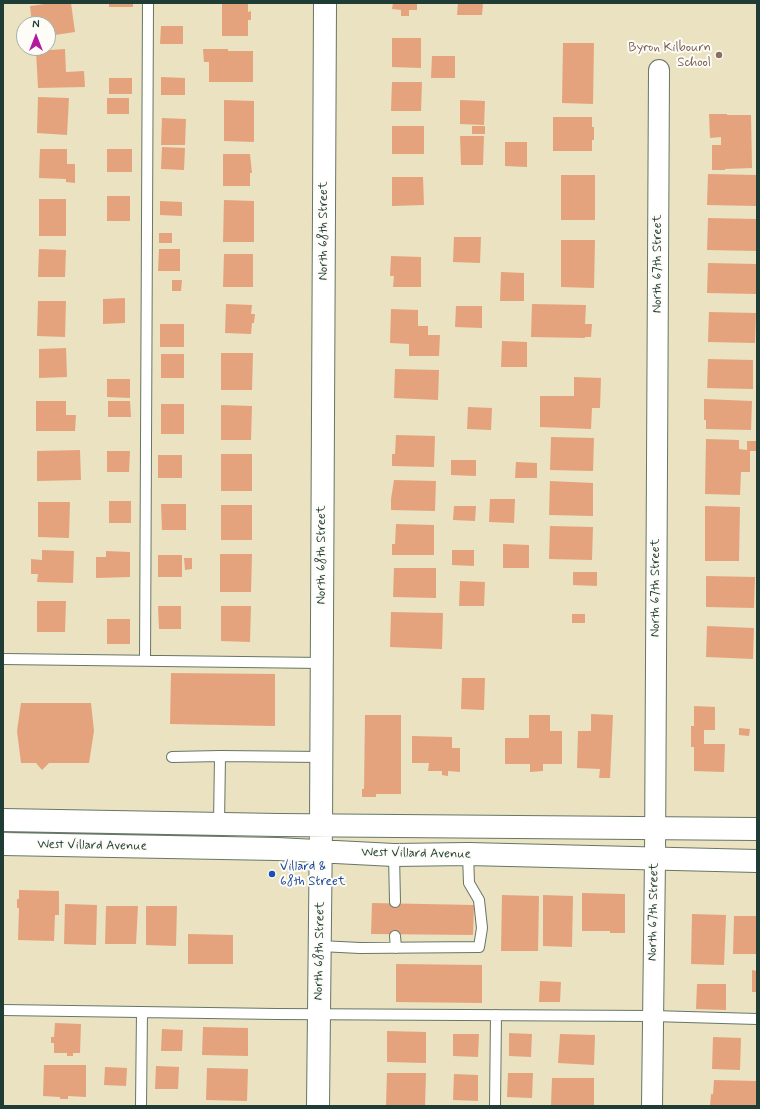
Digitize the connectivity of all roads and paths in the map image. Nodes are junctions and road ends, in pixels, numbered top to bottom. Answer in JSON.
{"nodes":[{"id":1,"x":148,"y":3,"type":"edge"},
{"id":2,"x":325,"y":3,"type":"edge"},
{"id":3,"x":660,"y":70,"type":"dead end"},
{"id":4,"x":3,"y":659,"type":"edge"},
{"id":5,"x":145,"y":661,"type":"junction"},
{"id":6,"x":322,"y":663,"type":"junction"},
{"id":7,"x":220,"y":756,"type":"junction"},
{"id":8,"x":172,"y":757,"type":"dead end"},
{"id":9,"x":322,"y":757,"type":"junction"},
{"id":10,"x":3,"y":820,"type":"edge"},
{"id":11,"x":220,"y":824,"type":"junction"},
{"id":12,"x":321,"y":825,"type":"junction"},
{"id":13,"x":654,"y":828,"type":"junction"},
{"id":14,"x":757,"y":829,"type":"edge"},
{"id":15,"x":3,"y":844,"type":"edge"},
{"id":16,"x":321,"y":851,"type":"junction"},
{"id":17,"x":468,"y":854,"type":"junction"},
{"id":18,"x":394,"y":855,"type":"junction"},
{"id":19,"x":655,"y":858,"type":"junction"},
{"id":20,"x":757,"y":861,"type":"edge"},
{"id":21,"x":395,"y":902,"type":"dead end"},
{"id":22,"x":395,"y":936,"type":"dead end"},
{"id":23,"x":320,"y":946,"type":"junction"},
{"id":24,"x":396,"y":948,"type":"junction"},
{"id":25,"x":3,"y":1010,"type":"edge"},
{"id":26,"x":142,"y":1012,"type":"junction"},
{"id":27,"x":320,"y":1014,"type":"junction"},
{"id":28,"x":496,"y":1015,"type":"junction"},
{"id":29,"x":652,"y":1016,"type":"junction"},
{"id":30,"x":757,"y":1019,"type":"edge"},
{"id":31,"x":141,"y":1106,"type":"edge"},
{"id":32,"x":318,"y":1106,"type":"edge"},
{"id":33,"x":495,"y":1106,"type":"edge"},
{"id":34,"x":652,"y":1106,"type":"edge"}],
"edges":[{"from":1,"to":5,"type":"lane"},
{"from":2,"to":6,"type":"street","name":"North 68th Street"},
{"from":3,"to":13,"type":"street","name":"North 67th Street"},
{"from":4,"to":5,"type":"lane"},
{"from":5,"to":6,"type":"lane"},
{"from":6,"to":9,"type":"street","name":"North 68th Street"},
{"from":7,"to":8,"type":"lane"},
{"from":7,"to":9,"type":"lane"},
{"from":7,"to":11,"type":"lane"},
{"from":9,"to":12,"type":"street","name":"North 68th Street"},
{"from":10,"to":11,"type":"street","name":"West Villard Avenue"},
{"from":11,"to":12,"type":"street","name":"West Villard Avenue"},
{"from":12,"to":13,"type":"street","name":"West Villard Avenue"},
{"from":12,"to":16,"type":"street","name":"North 68th Street"},
{"from":13,"to":14,"type":"street","name":"West Villard Avenue"},
{"from":13,"to":19,"type":"street","name":"North 67th Street"},
{"from":15,"to":16,"type":"street","name":"West Villard Avenue"},
{"from":16,"to":18,"type":"street","name":"West Villard Avenue"},
{"from":16,"to":23,"type":"street","name":"North 68th Street"},
{"from":17,"to":18,"type":"street","name":"West Villard Avenue"},
{"from":17,"to":19,"type":"street","name":"West Villard Avenue"},
{"from":17,"to":24,"type":"lane"},
{"from":18,"to":21,"type":"lane"},
{"from":19,"to":20,"type":"street","name":"West Villard Avenue"},
{"from":19,"to":29,"type":"street","name":"North 67th Street"},
{"from":22,"to":24,"type":"lane"},
{"from":23,"to":24,"type":"lane"},
{"from":23,"to":27,"type":"street","name":"North 68th Street"},
{"from":25,"to":26,"type":"lane"},
{"from":26,"to":27,"type":"lane"},
{"from":26,"to":31,"type":"lane"},
{"from":27,"to":28,"type":"lane"},
{"from":27,"to":32,"type":"street","name":"North 68th Street"},
{"from":28,"to":29,"type":"lane"},
{"from":28,"to":33,"type":"lane"},
{"from":29,"to":30,"type":"lane"},
{"from":29,"to":34,"type":"street","name":"North 67th Street"}]}
